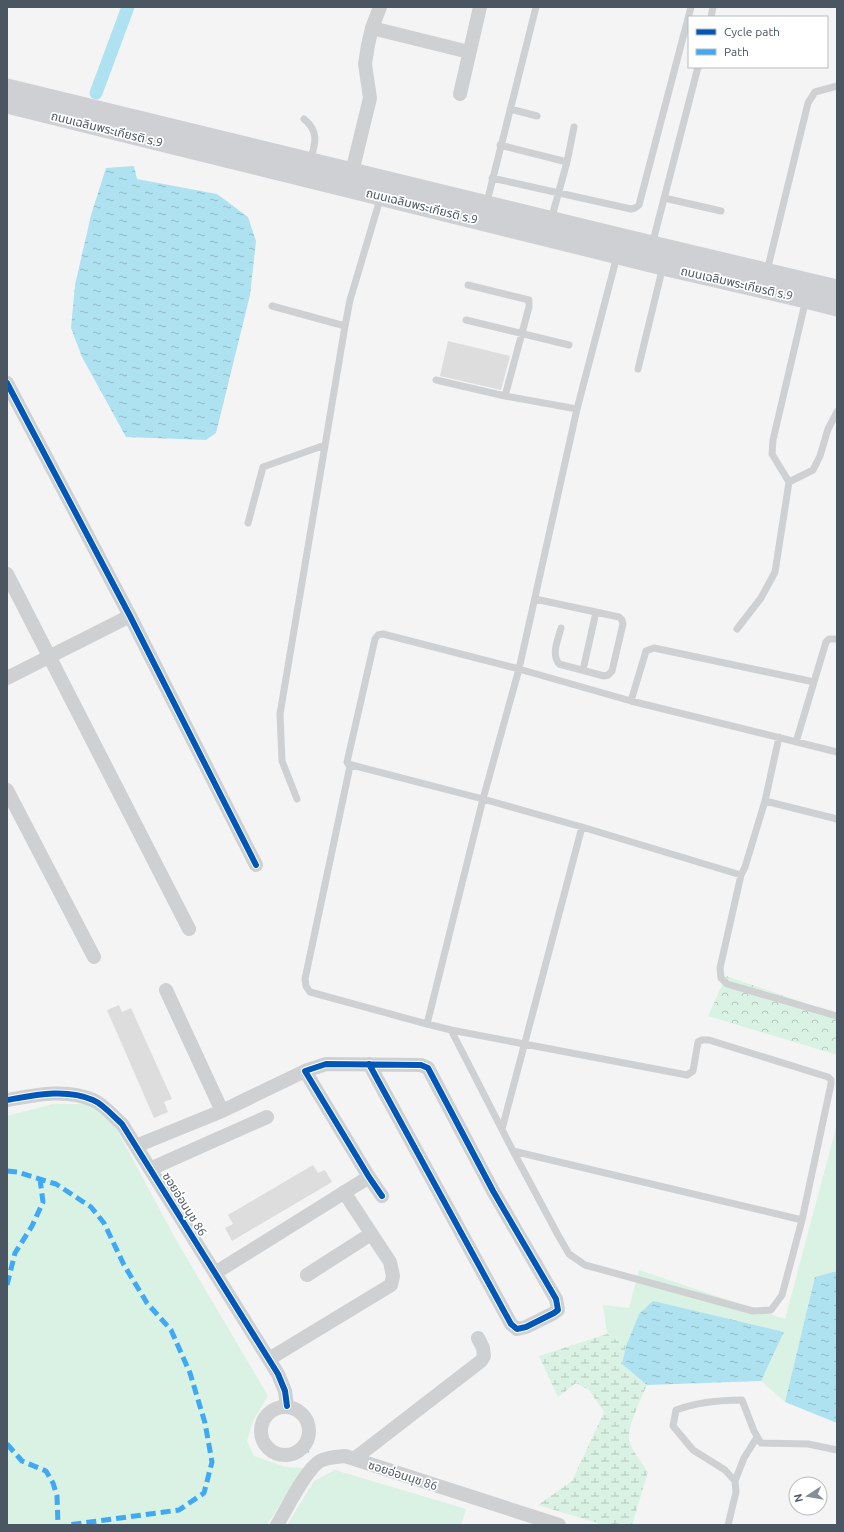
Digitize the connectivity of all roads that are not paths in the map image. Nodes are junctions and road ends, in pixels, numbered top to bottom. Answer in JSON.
{"nodes":[{"id":1,"x":380,"y":7,"type":"edge"},
{"id":2,"x":480,"y":7,"type":"edge"},
{"id":3,"x":536,"y":7,"type":"edge"},
{"id":4,"x":688,"y":18,"type":"edge"},
{"id":5,"x":372,"y":28,"type":"junction"},
{"id":6,"x":469,"y":52,"type":"junction"},
{"id":7,"x":698,"y":68,"type":"edge"},
{"id":8,"x":837,"y":86,"type":"edge"},
{"id":9,"x":7,"y":88,"type":"edge"},
{"id":10,"x":460,"y":94,"type":"dead end"},
{"id":11,"x":7,"y":104,"type":"edge"},
{"id":12,"x":510,"y":109,"type":"junction"},
{"id":13,"x":537,"y":116,"type":"dead end"},
{"id":14,"x":304,"y":119,"type":"dead end"},
{"id":15,"x":574,"y":127,"type":"dead end"},
{"id":16,"x":500,"y":145,"type":"junction"},
{"id":17,"x":310,"y":162,"type":"junction"},
{"id":18,"x":567,"y":162,"type":"junction"},
{"id":19,"x":352,"y":172,"type":"junction"},
{"id":20,"x":492,"y":178,"type":"junction"},
{"id":21,"x":559,"y":192,"type":"junction"},
{"id":22,"x":488,"y":194,"type":"dead end"},
{"id":23,"x":381,"y":196,"type":"junction"},
{"id":24,"x":664,"y":198,"type":"junction"},
{"id":25,"x":721,"y":211,"type":"dead end"},
{"id":26,"x":551,"y":220,"type":"junction"},
{"id":27,"x":652,"y":245,"type":"junction"},
{"id":28,"x":617,"y":254,"type":"junction"},
{"id":29,"x":663,"y":266,"type":"junction"},
{"id":30,"x":767,"y":271,"type":"junction"},
{"id":31,"x":468,"y":285,"type":"dead end"},
{"id":32,"x":837,"y":289,"type":"edge"},
{"id":33,"x":806,"y":299,"type":"junction"},
{"id":34,"x":272,"y":306,"type":"dead end"},
{"id":35,"x":837,"y":307,"type":"edge"},
{"id":36,"x":466,"y":320,"type":"dead end"},
{"id":37,"x":345,"y":326,"type":"junction"},
{"id":38,"x":522,"y":333,"type":"junction"},
{"id":39,"x":569,"y":345,"type":"dead end"},
{"id":40,"x":638,"y":369,"type":"dead end"},
{"id":41,"x":436,"y":380,"type":"dead end"},
{"id":42,"x":7,"y":383,"type":"edge"},
{"id":43,"x":505,"y":396,"type":"junction"},
{"id":44,"x":577,"y":410,"type":"junction"},
{"id":45,"x":837,"y":412,"type":"edge"},
{"id":46,"x":325,"y":445,"type":"junction"},
{"id":47,"x":789,"y":482,"type":"junction"},
{"id":48,"x":248,"y":522,"type":"dead end"},
{"id":49,"x":7,"y":574,"type":"edge"},
{"id":50,"x":535,"y":599,"type":"junction"},
{"id":51,"x":596,"y":612,"type":"junction"},
{"id":52,"x":130,"y":616,"type":"junction"},
{"id":53,"x":561,"y":628,"type":"dead end"},
{"id":54,"x":737,"y":629,"type":"dead end"},
{"id":55,"x":837,"y":639,"type":"edge"},
{"id":56,"x":50,"y":655,"type":"junction"},
{"id":57,"x":519,"y":669,"type":"junction"},
{"id":58,"x":583,"y":670,"type":"junction"},
{"id":59,"x":7,"y":678,"type":"edge"},
{"id":60,"x":814,"y":682,"type":"junction"},
{"id":61,"x":631,"y":701,"type":"junction"},
{"id":62,"x":779,"y":737,"type":"junction"},
{"id":63,"x":796,"y":742,"type":"junction"},
{"id":64,"x":837,"y":752,"type":"edge"},
{"id":65,"x":350,"y":766,"type":"junction"},
{"id":66,"x":7,"y":790,"type":"edge"},
{"id":67,"x":297,"y":799,"type":"dead end"},
{"id":68,"x":483,"y":799,"type":"junction"},
{"id":69,"x":764,"y":801,"type":"junction"},
{"id":70,"x":837,"y":819,"type":"edge"},
{"id":71,"x":582,"y":827,"type":"junction"},
{"id":72,"x":256,"y":865,"type":"dead end"},
{"id":73,"x":741,"y":875,"type":"junction"},
{"id":74,"x":189,"y":929,"type":"dead end"},
{"id":75,"x":94,"y":957,"type":"dead end"},
{"id":76,"x":166,"y":990,"type":"dead end"},
{"id":77,"x":837,"y":1016,"type":"edge"},
{"id":78,"x":427,"y":1024,"type":"junction"},
{"id":79,"x":451,"y":1030,"type":"junction"},
{"id":80,"x":525,"y":1044,"type":"junction"},
{"id":81,"x":369,"y":1064,"type":"junction"},
{"id":82,"x":305,"y":1071,"type":"junction"},
{"id":83,"x":7,"y":1100,"type":"edge"},
{"id":84,"x":222,"y":1111,"type":"junction"},
{"id":85,"x":267,"y":1117,"type":"dead end"},
{"id":86,"x":502,"y":1129,"type":"junction"},
{"id":87,"x":136,"y":1146,"type":"junction"},
{"id":88,"x":513,"y":1151,"type":"junction"},
{"id":89,"x":150,"y":1169,"type":"junction"},
{"id":90,"x":369,"y":1178,"type":"junction"},
{"id":91,"x":344,"y":1192,"type":"junction"},
{"id":92,"x":382,"y":1196,"type":"dead end"},
{"id":93,"x":802,"y":1220,"type":"junction"},
{"id":94,"x":372,"y":1234,"type":"junction"},
{"id":95,"x":215,"y":1273,"type":"junction"},
{"id":96,"x":307,"y":1275,"type":"dead end"},
{"id":97,"x":478,"y":1338,"type":"dead end"},
{"id":98,"x":269,"y":1359,"type":"junction"},
{"id":99,"x":287,"y":1406,"type":"dead end"},
{"id":100,"x":757,"y":1436,"type":"junction"},
{"id":101,"x":837,"y":1450,"type":"edge"},
{"id":102,"x":354,"y":1459,"type":"junction"},
{"id":103,"x":735,"y":1481,"type":"junction"},
{"id":104,"x":277,"y":1525,"type":"edge"},
{"id":105,"x":559,"y":1525,"type":"edge"},
{"id":106,"x":728,"y":1525,"type":"edge"}],
"edges":[{"from":1,"to":5,"type":"street"},
{"from":2,"to":6,"type":"street"},
{"from":3,"to":12,"type":"lane"},
{"from":4,"to":21,"type":"lane"},
{"from":5,"to":6,"type":"street"},
{"from":5,"to":19,"type":"street"},
{"from":6,"to":10,"type":"street"},
{"from":7,"to":24,"type":"lane"},
{"from":8,"to":30,"type":"lane"},
{"from":9,"to":17,"type":"main road","name":"ถนนเฉลิมพระเกียรติ ร.9"},
{"from":11,"to":23,"type":"main road","name":"ถนนเฉลิมพระเกียรติ ร.9"},
{"from":12,"to":13,"type":"lane"},
{"from":12,"to":16,"type":"lane"},
{"from":14,"to":17,"type":"lane"},
{"from":15,"to":18,"type":"lane"},
{"from":16,"to":18,"type":"lane"},
{"from":16,"to":20,"type":"lane"},
{"from":17,"to":19,"type":"main road","name":"ถนนเฉลิมพระเกียรติ ร.9"},
{"from":18,"to":21,"type":"lane"},
{"from":19,"to":26,"type":"main road","name":"ถนนเฉลิมพระเกียรติ ร.9"},
{"from":20,"to":21,"type":"lane"},
{"from":20,"to":22,"type":"lane"},
{"from":21,"to":26,"type":"lane"},
{"from":23,"to":28,"type":"main road","name":"ถนนเฉลิมพระเกียรติ ร.9"},
{"from":23,"to":37,"type":"lane"},
{"from":24,"to":25,"type":"lane"},
{"from":24,"to":27,"type":"lane"},
{"from":26,"to":27,"type":"main road","name":"ถนนเฉลิมพระเกียรติ ร.9"},
{"from":27,"to":30,"type":"main road","name":"ถนนเฉลิมพระเกียรติ ร.9"},
{"from":28,"to":29,"type":"main road","name":"ถนนเฉลิมพระเกียรติ ร.9"},
{"from":28,"to":44,"type":"lane"},
{"from":29,"to":33,"type":"main road","name":"ถนนเฉลิมพระเกียรติ ร.9"},
{"from":29,"to":40,"type":"lane"},
{"from":30,"to":32,"type":"main road","name":"ถนนเฉลิมพระเกียรติ ร.9"},
{"from":31,"to":38,"type":"lane"},
{"from":33,"to":35,"type":"main road","name":"ถนนเฉลิมพระเกียรติ ร.9"},
{"from":33,"to":47,"type":"lane"},
{"from":34,"to":37,"type":"lane"},
{"from":36,"to":38,"type":"lane"},
{"from":37,"to":46,"type":"lane"},
{"from":38,"to":39,"type":"lane"},
{"from":38,"to":43,"type":"lane"},
{"from":41,"to":43,"type":"lane"},
{"from":42,"to":52,"type":"street"},
{"from":43,"to":44,"type":"lane"},
{"from":44,"to":50,"type":"lane"},
{"from":45,"to":47,"type":"lane"},
{"from":46,"to":48,"type":"lane"},
{"from":46,"to":67,"type":"lane"},
{"from":47,"to":54,"type":"lane"},
{"from":49,"to":56,"type":"street"},
{"from":50,"to":51,"type":"lane"},
{"from":50,"to":57,"type":"lane"},
{"from":51,"to":58,"type":"lane"},
{"from":51,"to":58,"type":"lane"},
{"from":52,"to":56,"type":"street"},
{"from":52,"to":72,"type":"street"},
{"from":53,"to":58,"type":"lane"},
{"from":55,"to":60,"type":"lane"},
{"from":56,"to":59,"type":"street"},
{"from":56,"to":74,"type":"street"},
{"from":57,"to":61,"type":"lane"},
{"from":57,"to":65,"type":"lane"},
{"from":57,"to":68,"type":"lane"},
{"from":60,"to":61,"type":"lane"},
{"from":60,"to":63,"type":"lane"},
{"from":61,"to":62,"type":"lane"},
{"from":62,"to":63,"type":"lane"},
{"from":62,"to":69,"type":"lane"},
{"from":63,"to":64,"type":"lane"},
{"from":65,"to":68,"type":"lane"},
{"from":65,"to":78,"type":"lane"},
{"from":66,"to":75,"type":"street"},
{"from":68,"to":71,"type":"lane"},
{"from":68,"to":78,"type":"lane"},
{"from":69,"to":70,"type":"lane"},
{"from":69,"to":73,"type":"lane"},
{"from":71,"to":73,"type":"lane"},
{"from":71,"to":80,"type":"lane"},
{"from":73,"to":77,"type":"lane"},
{"from":76,"to":84,"type":"street"},
{"from":78,"to":79,"type":"lane"},
{"from":79,"to":80,"type":"lane"},
{"from":79,"to":86,"type":"lane"},
{"from":80,"to":86,"type":"lane"},
{"from":80,"to":93,"type":"lane"},
{"from":81,"to":81,"type":"street"},
{"from":81,"to":82,"type":"street"},
{"from":82,"to":84,"type":"street"},
{"from":82,"to":90,"type":"street"},
{"from":83,"to":87,"type":"street","name":"ซอยอ่อนนุช 86"},
{"from":84,"to":87,"type":"street"},
{"from":85,"to":89,"type":"street"},
{"from":86,"to":88,"type":"lane"},
{"from":87,"to":89,"type":"street","name":"ซอยอ่อนนุช 86"},
{"from":88,"to":93,"type":"lane"},
{"from":88,"to":93,"type":"lane"},
{"from":89,"to":95,"type":"street","name":"ซอยอ่อนนุช 86"},
{"from":90,"to":91,"type":"street"},
{"from":90,"to":92,"type":"street"},
{"from":91,"to":94,"type":"street"},
{"from":91,"to":95,"type":"street"},
{"from":94,"to":96,"type":"street"},
{"from":94,"to":98,"type":"street"},
{"from":95,"to":98,"type":"street","name":"ซอยอ่อนนุช 86"},
{"from":97,"to":102,"type":"street"},
{"from":98,"to":99,"type":"street","name":"ซอยอ่อนนุช 86"},
{"from":100,"to":101,"type":"lane"},
{"from":100,"to":103,"type":"lane"},
{"from":100,"to":103,"type":"lane"},
{"from":102,"to":104,"type":"street","name":"ซอยอ่อนนุช 86"},
{"from":102,"to":105,"type":"street","name":"ซอยอ่อนนุช 86"},
{"from":103,"to":106,"type":"lane"}]}
